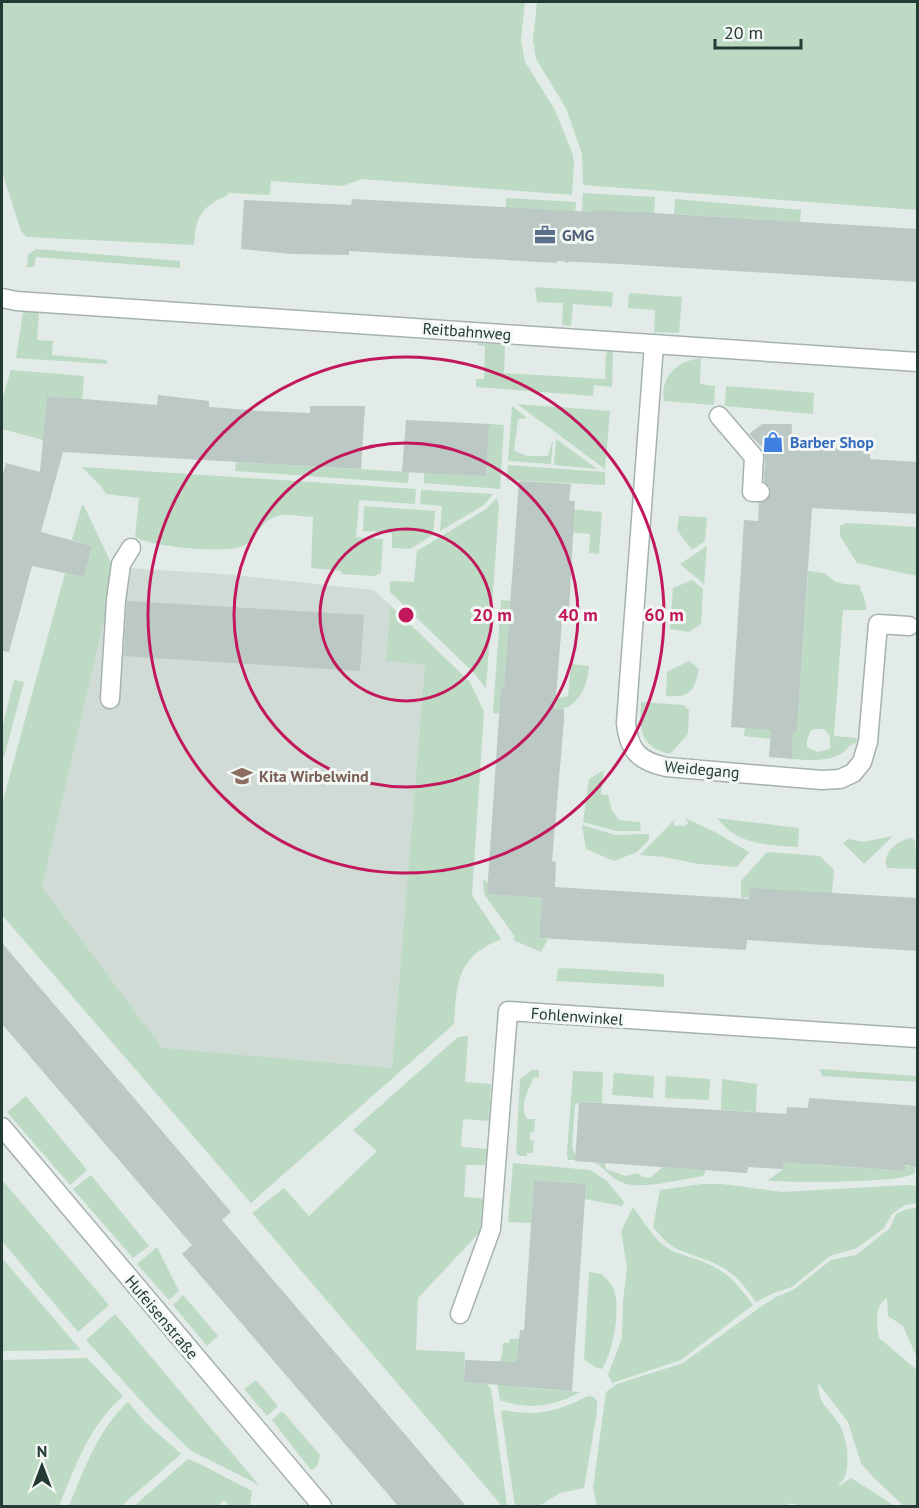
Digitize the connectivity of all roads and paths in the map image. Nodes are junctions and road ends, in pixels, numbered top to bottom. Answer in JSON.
{"nodes":[{"id":1,"x":9,"y":299,"type":"edge"},
{"id":2,"x":654,"y":344,"type":"junction"},
{"id":3,"x":918,"y":362,"type":"edge"},
{"id":4,"x":719,"y":416,"type":"dead end"},
{"id":5,"x":757,"y":475,"type":"dead end"},
{"id":6,"x":131,"y":548,"type":"dead end"},
{"id":7,"x":909,"y":626,"type":"dead end"},
{"id":8,"x":110,"y":699,"type":"dead end"},
{"id":9,"x":918,"y":1038,"type":"edge"},
{"id":10,"x":2,"y":1127,"type":"edge"},
{"id":11,"x":460,"y":1314,"type":"dead end"},
{"id":12,"x":313,"y":1503,"type":"edge"}],
"edges":[{"from":1,"to":2,"type":"street","name":"Reitbahnweg"},
{"from":2,"to":3,"type":"street","name":"Reitbahnweg"},
{"from":2,"to":7,"type":"street","name":"Weidegang"},
{"from":4,"to":5,"type":"street"},
{"from":6,"to":8,"type":"street"},
{"from":9,"to":11,"type":"street","name":"Fohlenwinkel"},
{"from":10,"to":12,"type":"street","name":"Hufeisenstraße"}]}
